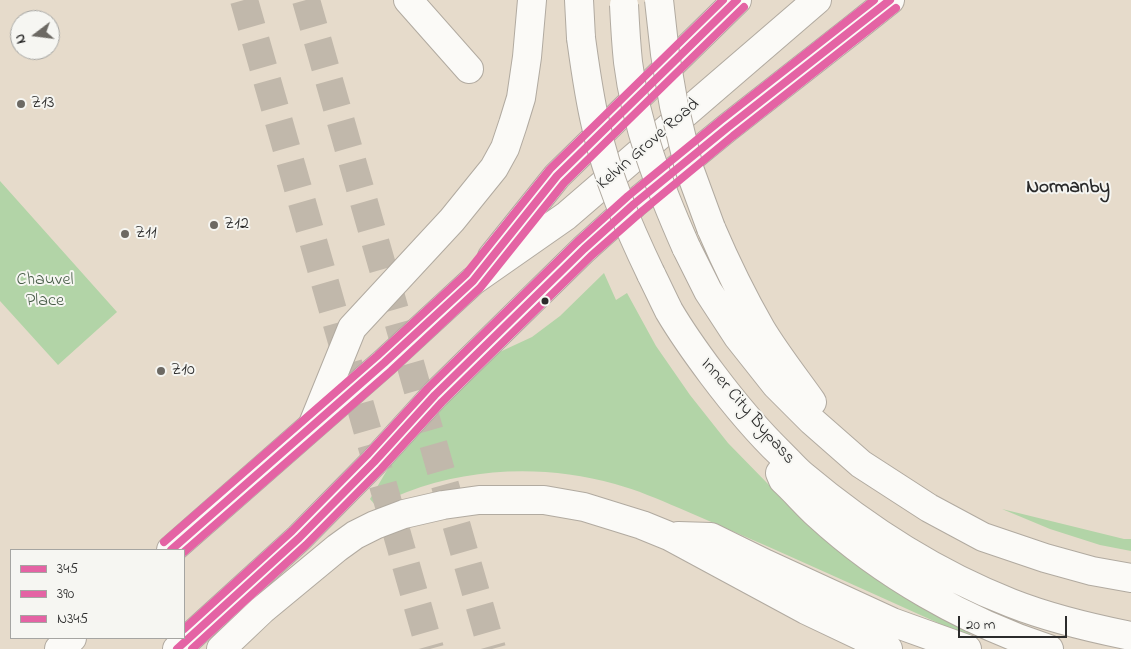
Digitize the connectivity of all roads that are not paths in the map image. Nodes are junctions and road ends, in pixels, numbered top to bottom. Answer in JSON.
{"nodes":[{"id":1,"x":408,"y":0,"type":"edge"},
{"id":2,"x":532,"y":0,"type":"edge"},
{"id":3,"x":579,"y":0,"type":"edge"},
{"id":4,"x":659,"y":0,"type":"edge"},
{"id":5,"x":737,"y":0,"type":"edge"},
{"id":6,"x":817,"y":0,"type":"edge"},
{"id":7,"x":890,"y":0,"type":"edge"},
{"id":8,"x":624,"y":3,"type":"edge"},
{"id":9,"x":469,"y":69,"type":"dead end"},
{"id":10,"x":473,"y":281,"type":"junction"},
{"id":11,"x":313,"y":424,"type":"junction"},
{"id":12,"x":761,"y":434,"type":"junction"},
{"id":13,"x":861,"y":464,"type":"junction"},
{"id":14,"x":669,"y":536,"type":"junction"},
{"id":15,"x":172,"y":549,"type":"edge"},
{"id":16,"x":1131,"y":578,"type":"edge"},
{"id":17,"x":1131,"y":636,"type":"edge"},
{"id":18,"x":71,"y":639,"type":"edge"},
{"id":19,"x":59,"y":649,"type":"edge"},
{"id":20,"x":176,"y":649,"type":"edge"},
{"id":21,"x":221,"y":649,"type":"edge"},
{"id":22,"x":888,"y":649,"type":"edge"},
{"id":23,"x":967,"y":649,"type":"edge"},
{"id":24,"x":1049,"y":649,"type":"edge"}],
"edges":[{"from":1,"to":9,"type":"main road"},
{"from":2,"to":11,"type":"main road"},
{"from":3,"to":12,"type":"main road","name":"Inner City Bypass","bridge":true},
{"from":4,"to":13,"type":"main road","bridge":true},
{"from":5,"to":10,"type":"main road","name":"Kelvin Grove Road"},
{"from":6,"to":10,"type":"main road","name":"Kelvin Grove Road"},
{"from":7,"to":20,"type":"main road","name":"Kelvin Grove Road"},
{"from":8,"to":13,"type":"main road","bridge":true},
{"from":10,"to":11,"type":"main road","name":"Kelvin Grove Road"},
{"from":11,"to":15,"type":"main road","name":"Kelvin Grove Road"},
{"from":12,"to":17,"type":"main road","name":"Inner City Bypass"},
{"from":12,"to":24,"type":"main road"},
{"from":13,"to":16,"type":"main road"},
{"from":14,"to":21,"type":"main road"},
{"from":14,"to":22,"type":"main road"},
{"from":14,"to":23,"type":"main road"},
{"from":18,"to":19,"type":"main road"}]}
